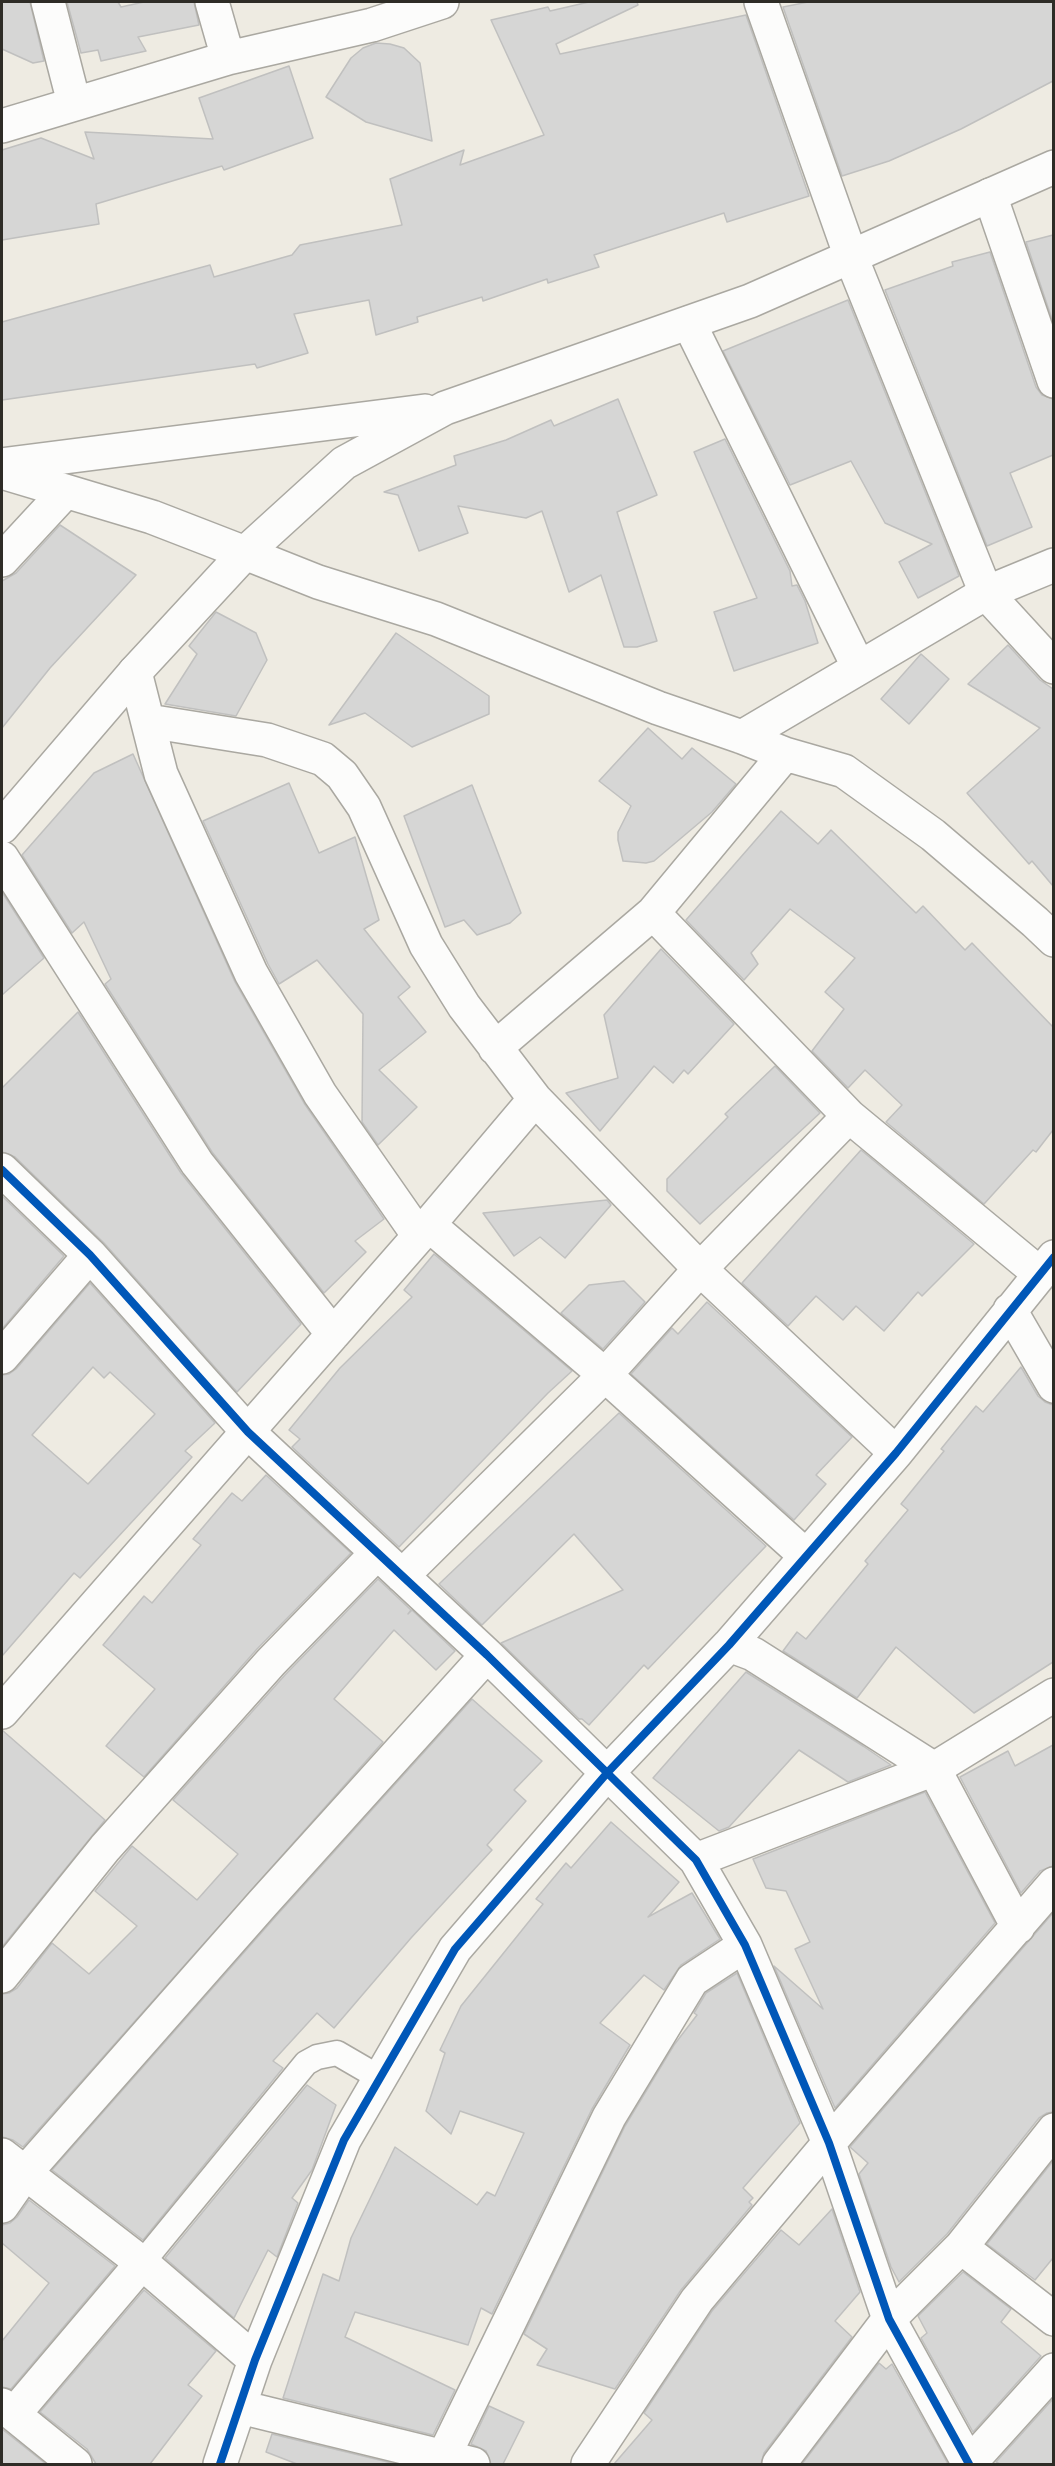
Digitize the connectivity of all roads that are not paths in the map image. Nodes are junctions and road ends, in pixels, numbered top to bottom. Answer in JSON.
{"nodes":[{"id":1,"x":48,"y":2,"type":"edge"},
{"id":2,"x":212,"y":2,"type":"edge"},
{"id":3,"x":442,"y":2,"type":"edge"},
{"id":4,"x":761,"y":2,"type":"edge"},
{"id":5,"x":369,"y":13,"type":"edge"},
{"id":6,"x":228,"y":58,"type":"junction"},
{"id":7,"x":74,"y":103,"type":"junction"},
{"id":8,"x":2,"y":126,"type":"edge"},
{"id":9,"x":1053,"y":167,"type":"edge"},
{"id":10,"x":990,"y":195,"type":"junction"},
{"id":11,"x":851,"y":257,"type":"junction"},
{"id":12,"x":689,"y":323,"type":"junction"},
{"id":13,"x":1053,"y":381,"type":"edge"},
{"id":14,"x":445,"y":408,"type":"junction"},
{"id":15,"x":2,"y":465,"type":"edge"},
{"id":16,"x":2,"y":472,"type":"edge"},
{"id":17,"x":65,"y":492,"type":"junction"},
{"id":18,"x":245,"y":553,"type":"junction"},
{"id":19,"x":2,"y":560,"type":"edge"},
{"id":20,"x":1053,"y":565,"type":"edge"},
{"id":21,"x":986,"y":593,"type":"junction"},
{"id":22,"x":1053,"y":667,"type":"edge"},
{"id":23,"x":859,"y":668,"type":"junction"},
{"id":24,"x":135,"y":672,"type":"junction"},
{"id":25,"x":148,"y":722,"type":"junction"},
{"id":26,"x":742,"y":737,"type":"junction"},
{"id":27,"x":785,"y":754,"type":"junction"},
{"id":28,"x":2,"y":827,"type":"edge"},
{"id":29,"x":2,"y":858,"type":"edge"},
{"id":30,"x":653,"y":913,"type":"junction"},
{"id":31,"x":1053,"y":940,"type":"edge"},
{"id":32,"x":495,"y":1048,"type":"junction"},
{"id":33,"x":535,"y":1099,"type":"junction"},
{"id":34,"x":849,"y":1116,"type":"junction"},
{"id":35,"x":2,"y":1170,"type":"edge"},
{"id":36,"x":424,"y":1231,"type":"junction"},
{"id":37,"x":90,"y":1255,"type":"junction"},
{"id":38,"x":1047,"y":1265,"type":"edge"},
{"id":39,"x":700,"y":1269,"type":"junction"},
{"id":40,"x":1010,"y":1310,"type":"junction"},
{"id":41,"x":333,"y":1334,"type":"junction"},
{"id":42,"x":2,"y":1358,"type":"edge"},
{"id":43,"x":604,"y":1375,"type":"junction"},
{"id":44,"x":1053,"y":1386,"type":"edge"},
{"id":45,"x":248,"y":1432,"type":"junction"},
{"id":46,"x":896,"y":1453,"type":"junction"},
{"id":47,"x":377,"y":1553,"type":"junction"},
{"id":48,"x":806,"y":1556,"type":"junction"},
{"id":49,"x":402,"y":1576,"type":"junction"},
{"id":50,"x":729,"y":1645,"type":"junction"},
{"id":51,"x":487,"y":1655,"type":"junction"},
{"id":52,"x":1053,"y":1695,"type":"edge"},
{"id":53,"x":2,"y":1712,"type":"edge"},
{"id":54,"x":934,"y":1769,"type":"junction"},
{"id":55,"x":608,"y":1772,"type":"junction"},
{"id":56,"x":696,"y":1860,"type":"junction"},
{"id":57,"x":1053,"y":1884,"type":"edge"},
{"id":58,"x":1018,"y":1928,"type":"junction"},
{"id":59,"x":745,"y":1945,"type":"junction"},
{"id":60,"x":2,"y":1976,"type":"edge"},
{"id":61,"x":380,"y":2078,"type":"junction"},
{"id":62,"x":1053,"y":2130,"type":"edge"},
{"id":63,"x":829,"y":2143,"type":"junction"},
{"id":64,"x":13,"y":2164,"type":"edge"},
{"id":65,"x":2,"y":2206,"type":"edge"},
{"id":66,"x":961,"y":2247,"type":"junction"},
{"id":67,"x":142,"y":2263,"type":"junction"},
{"id":68,"x":889,"y":2319,"type":"junction"},
{"id":69,"x":1053,"y":2319,"type":"edge"},
{"id":70,"x":255,"y":2360,"type":"junction"},
{"id":71,"x":1053,"y":2370,"type":"edge"},
{"id":72,"x":240,"y":2407,"type":"junction"},
{"id":73,"x":8,"y":2410,"type":"edge"},
{"id":74,"x":458,"y":2461,"type":"edge"},
{"id":75,"x":75,"y":2464,"type":"edge"},
{"id":76,"x":220,"y":2464,"type":"edge"},
{"id":77,"x":588,"y":2464,"type":"edge"},
{"id":78,"x":779,"y":2464,"type":"edge"},
{"id":79,"x":969,"y":2464,"type":"edge"}],
"edges":[{"from":1,"to":7,"type":"street"},
{"from":2,"to":6,"type":"street"},
{"from":3,"to":5,"type":"street"},
{"from":4,"to":11,"type":"street"},
{"from":5,"to":6,"type":"street"},
{"from":6,"to":7,"type":"street"},
{"from":7,"to":8,"type":"street"},
{"from":9,"to":10,"type":"street"},
{"from":10,"to":11,"type":"street"},
{"from":10,"to":13,"type":"street"},
{"from":11,"to":12,"type":"street"},
{"from":11,"to":21,"type":"street"},
{"from":12,"to":14,"type":"street"},
{"from":12,"to":23,"type":"street"},
{"from":14,"to":15,"type":"street"},
{"from":14,"to":18,"type":"street"},
{"from":16,"to":17,"type":"street"},
{"from":17,"to":18,"type":"street"},
{"from":17,"to":19,"type":"street"},
{"from":18,"to":24,"type":"street"},
{"from":18,"to":26,"type":"street"},
{"from":20,"to":21,"type":"street"},
{"from":21,"to":22,"type":"street"},
{"from":21,"to":23,"type":"street"},
{"from":23,"to":26,"type":"street"},
{"from":24,"to":25,"type":"street"},
{"from":24,"to":28,"type":"street"},
{"from":25,"to":32,"type":"street"},
{"from":25,"to":36,"type":"street"},
{"from":26,"to":27,"type":"street"},
{"from":27,"to":30,"type":"street"},
{"from":27,"to":31,"type":"street"},
{"from":29,"to":41,"type":"street"},
{"from":30,"to":32,"type":"street"},
{"from":30,"to":34,"type":"street"},
{"from":32,"to":33,"type":"street"},
{"from":33,"to":36,"type":"street"},
{"from":33,"to":39,"type":"street"},
{"from":34,"to":38,"type":"street"},
{"from":34,"to":39,"type":"street"},
{"from":35,"to":37,"type":"street"},
{"from":36,"to":41,"type":"street"},
{"from":36,"to":43,"type":"street"},
{"from":37,"to":42,"type":"street"},
{"from":37,"to":45,"type":"street"},
{"from":38,"to":40,"type":"street"},
{"from":39,"to":43,"type":"street"},
{"from":39,"to":46,"type":"street"},
{"from":40,"to":44,"type":"street"},
{"from":40,"to":46,"type":"street"},
{"from":41,"to":45,"type":"street"},
{"from":43,"to":48,"type":"street"},
{"from":43,"to":49,"type":"street"},
{"from":45,"to":47,"type":"street"},
{"from":45,"to":53,"type":"street"},
{"from":46,"to":48,"type":"street"},
{"from":47,"to":49,"type":"street"},
{"from":47,"to":60,"type":"street"},
{"from":48,"to":50,"type":"street"},
{"from":49,"to":51,"type":"street"},
{"from":50,"to":54,"type":"street"},
{"from":50,"to":55,"type":"street"},
{"from":51,"to":55,"type":"street"},
{"from":51,"to":64,"type":"street"},
{"from":52,"to":54,"type":"street"},
{"from":54,"to":56,"type":"street"},
{"from":54,"to":58,"type":"street"},
{"from":55,"to":56,"type":"street"},
{"from":55,"to":61,"type":"street"},
{"from":56,"to":59,"type":"street"},
{"from":57,"to":58,"type":"street"},
{"from":58,"to":63,"type":"street"},
{"from":59,"to":63,"type":"street"},
{"from":59,"to":74,"type":"street"},
{"from":61,"to":67,"type":"lane"},
{"from":61,"to":70,"type":"street"},
{"from":62,"to":66,"type":"street"},
{"from":63,"to":68,"type":"street"},
{"from":63,"to":77,"type":"street"},
{"from":64,"to":65,"type":"street"},
{"from":64,"to":67,"type":"street"},
{"from":66,"to":68,"type":"street"},
{"from":66,"to":69,"type":"street"},
{"from":67,"to":70,"type":"street"},
{"from":67,"to":73,"type":"street"},
{"from":68,"to":78,"type":"street"},
{"from":68,"to":79,"type":"street"},
{"from":70,"to":72,"type":"street"},
{"from":71,"to":79,"type":"street"},
{"from":72,"to":74,"type":"street"},
{"from":72,"to":76,"type":"street"},
{"from":73,"to":75,"type":"street"}]}
